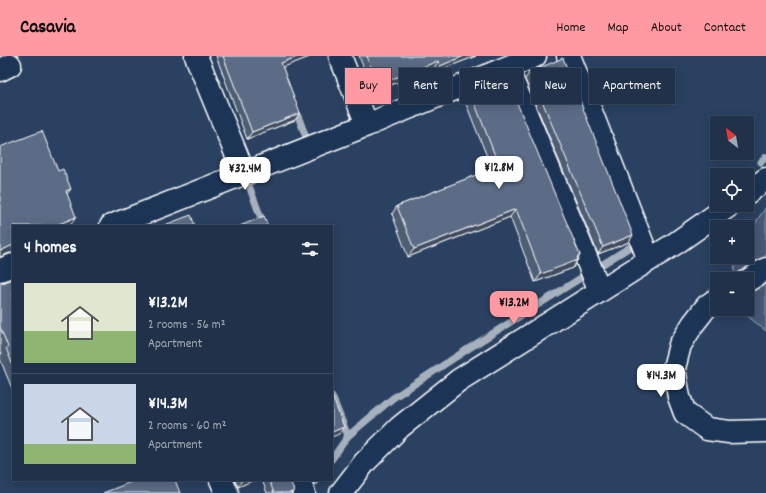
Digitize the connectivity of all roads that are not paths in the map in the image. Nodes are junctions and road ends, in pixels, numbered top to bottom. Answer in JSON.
{"nodes":[{"id":1,"x":196,"y":56,"type":"edge"},
{"id":2,"x":340,"y":56,"type":"edge"},
{"id":3,"x":536,"y":56,"type":"edge"},
{"id":4,"x":568,"y":56,"type":"edge"},
{"id":5,"x":498,"y":65,"type":"edge"},
{"id":6,"x":367,"y":125,"type":"junction"},
{"id":7,"x":244,"y":173,"type":"junction"},
{"id":8,"x":766,"y":179,"type":"edge"},
{"id":9,"x":754,"y":188,"type":"edge"},
{"id":10,"x":720,"y":212,"type":"edge"},
{"id":11,"x":116,"y":225,"type":"edge"},
{"id":12,"x":648,"y":260,"type":"junction"},
{"id":13,"x":12,"y":265,"type":"edge"},
{"id":14,"x":766,"y":269,"type":"edge"},
{"id":15,"x":0,"y":270,"type":"edge"},
{"id":16,"x":754,"y":277,"type":"edge"},
{"id":17,"x":600,"y":291,"type":"junction"},
{"id":18,"x":710,"y":304,"type":"edge"},
{"id":19,"x":766,"y":431,"type":"edge"},
{"id":20,"x":221,"y":481,"type":"edge"},
{"id":21,"x":299,"y":481,"type":"edge"},
{"id":22,"x":227,"y":493,"type":"edge"},
{"id":23,"x":304,"y":493,"type":"edge"},
{"id":24,"x":341,"y":493,"type":"edge"}],
"edges":[{"from":1,"to":7,"type":"street"},
{"from":2,"to":6,"type":"street"},
{"from":3,"to":5,"type":"street"},
{"from":4,"to":12,"type":"street"},
{"from":5,"to":6,"type":"street"},
{"from":5,"to":17,"type":"street"},
{"from":6,"to":7,"type":"street"},
{"from":7,"to":11,"type":"street"},
{"from":8,"to":9,"type":"street"},
{"from":10,"to":12,"type":"street"},
{"from":12,"to":17,"type":"street"},
{"from":13,"to":15,"type":"street"},
{"from":14,"to":16,"type":"street"},
{"from":17,"to":24,"type":"street"},
{"from":18,"to":19,"type":"street"},
{"from":20,"to":22,"type":"street"},
{"from":21,"to":23,"type":"street"}]}
